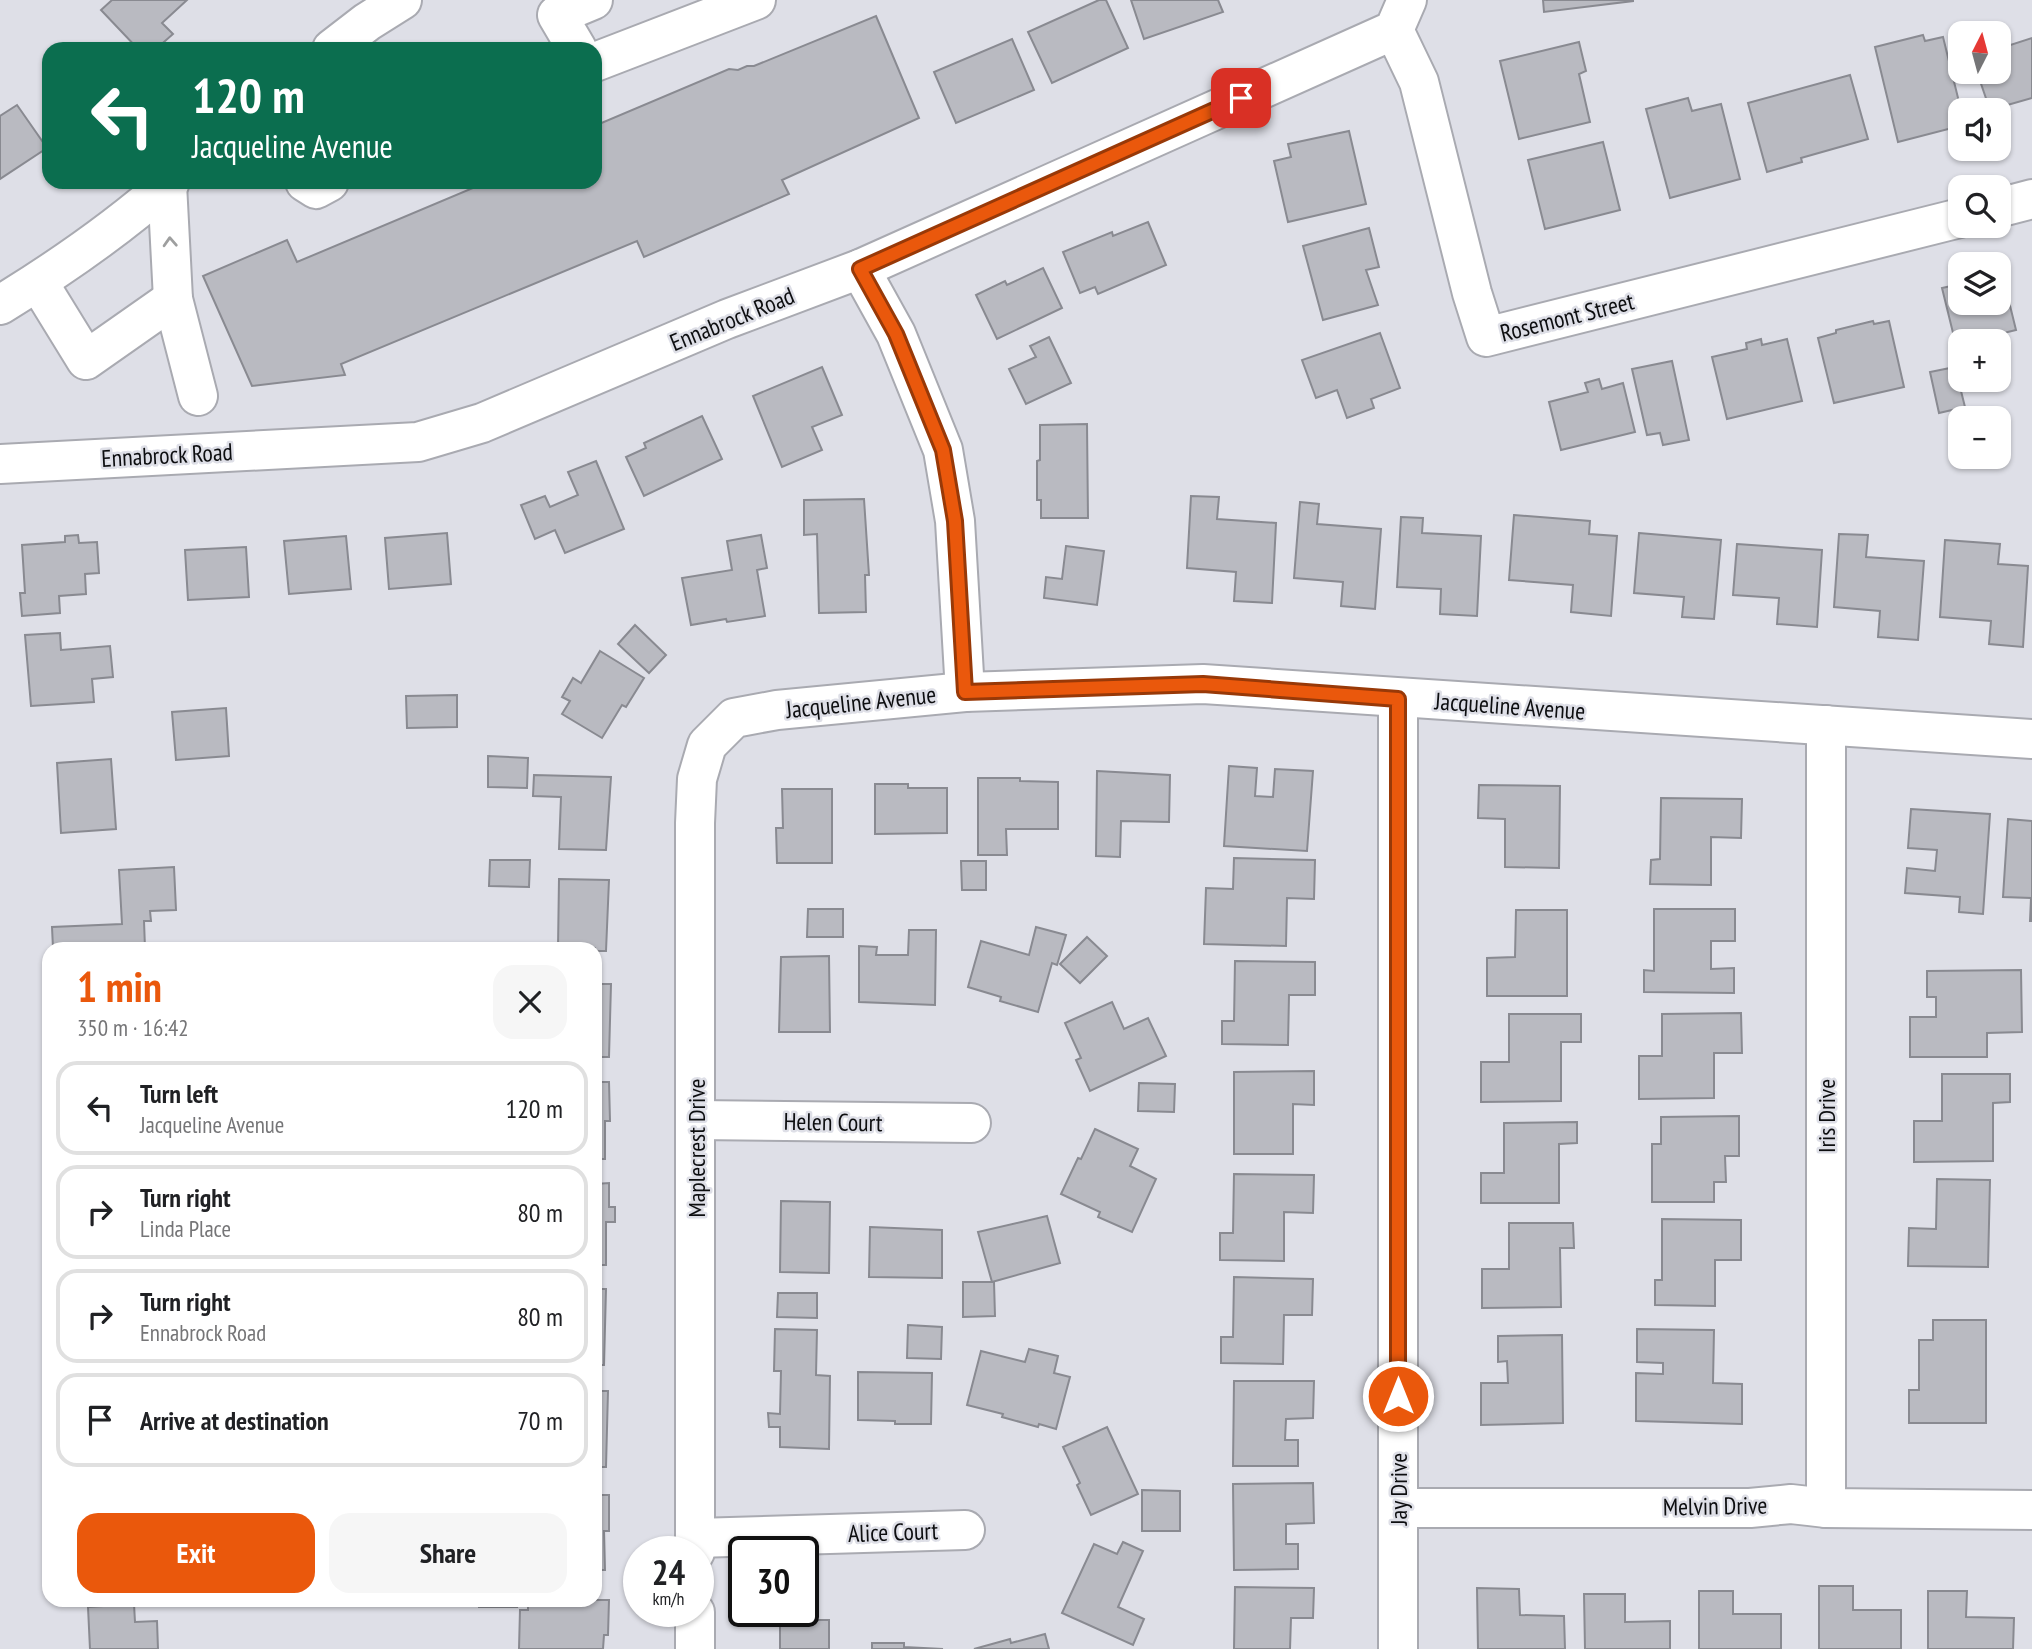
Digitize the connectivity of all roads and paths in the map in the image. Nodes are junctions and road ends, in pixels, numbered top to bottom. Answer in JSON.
{"nodes":[{"id":1,"x":402,"y":0,"type":"edge"},
{"id":2,"x":593,"y":0,"type":"edge"},
{"id":3,"x":756,"y":0,"type":"edge"},
{"id":4,"x":552,"y":7,"type":"edge"},
{"id":5,"x":1401,"y":15,"type":"edge"},
{"id":6,"x":341,"y":42,"type":"edge"},
{"id":7,"x":573,"y":42,"type":"edge"},
{"id":8,"x":602,"y":59,"type":"edge"},
{"id":9,"x":162,"y":189,"type":"edge"},
{"id":10,"x":169,"y":189,"type":"edge"},
{"id":11,"x":2032,"y":199,"type":"edge"},
{"id":12,"x":2011,"y":205,"type":"edge"},
{"id":13,"x":1948,"y":221,"type":"edge"},
{"id":14,"x":860,"y":269,"type":"junction"},
{"id":15,"x":37,"y":282,"type":"junction"},
{"id":16,"x":173,"y":299,"type":"junction"},
{"id":17,"x":0,"y":305,"type":"edge"},
{"id":18,"x":198,"y":396,"type":"dead end"},
{"id":19,"x":0,"y":464,"type":"edge"},
{"id":20,"x":965,"y":692,"type":"junction"},
{"id":21,"x":1398,"y":699,"type":"junction"},
{"id":22,"x":1826,"y":725,"type":"junction"},
{"id":23,"x":2032,"y":739,"type":"edge"},
{"id":24,"x":707,"y":745,"type":"joint"},
{"id":25,"x":696,"y":1120,"type":"junction"},
{"id":26,"x":971,"y":1123,"type":"dead end"},
{"id":27,"x":1826,"y":1507,"type":"junction"},
{"id":28,"x":1398,"y":1508,"type":"junction"},
{"id":29,"x":2032,"y":1510,"type":"edge"},
{"id":30,"x":965,"y":1530,"type":"dead end"},
{"id":31,"x":695,"y":1536,"type":"edge"},
{"id":32,"x":714,"y":1544,"type":"edge"},
{"id":33,"x":695,"y":1627,"type":"edge"},
{"id":34,"x":695,"y":1649,"type":"edge"},
{"id":35,"x":1398,"y":1649,"type":"edge"}],
"edges":[{"from":1,"to":6,"type":"street"},
{"from":2,"to":4,"type":"street"},
{"from":3,"to":8,"type":"street"},
{"from":4,"to":7,"type":"street"},
{"from":5,"to":13,"type":"street","name":"Rosemont Street"},
{"from":5,"to":14,"type":"street","name":"Ennabrock Road"},
{"from":9,"to":15,"type":"street"},
{"from":16,"to":10,"type":"street","one_way":true},
{"from":11,"to":12,"type":"street"},
{"from":14,"to":19,"type":"street","name":"Ennabrock Road"},
{"from":14,"to":20,"type":"street"},
{"from":15,"to":16,"type":"street"},
{"from":15,"to":17,"type":"street"},
{"from":16,"to":18,"type":"street"},
{"from":20,"to":21,"type":"street","name":"Jacqueline Avenue"},
{"from":20,"to":24,"type":"street","name":"Jacqueline Avenue"},
{"from":21,"to":22,"type":"street","name":"Jacqueline Avenue"},
{"from":21,"to":28,"type":"street","name":"Jay Drive"},
{"from":22,"to":23,"type":"street","name":"Jacqueline Avenue"},
{"from":22,"to":27,"type":"street","name":"Iris Drive"},
{"from":24,"to":25,"type":"street","name":"Maplecrest Drive"},
{"from":25,"to":26,"type":"street","name":"Helen Court"},
{"from":25,"to":31,"type":"street","name":"Maplecrest Drive"},
{"from":27,"to":28,"type":"street","name":"Melvin Drive"},
{"from":27,"to":29,"type":"street","name":"Melvin Drive"},
{"from":28,"to":35,"type":"street","name":"Jay Drive"},
{"from":30,"to":32,"type":"street","name":"Alice Court"},
{"from":33,"to":34,"type":"street"}]}
